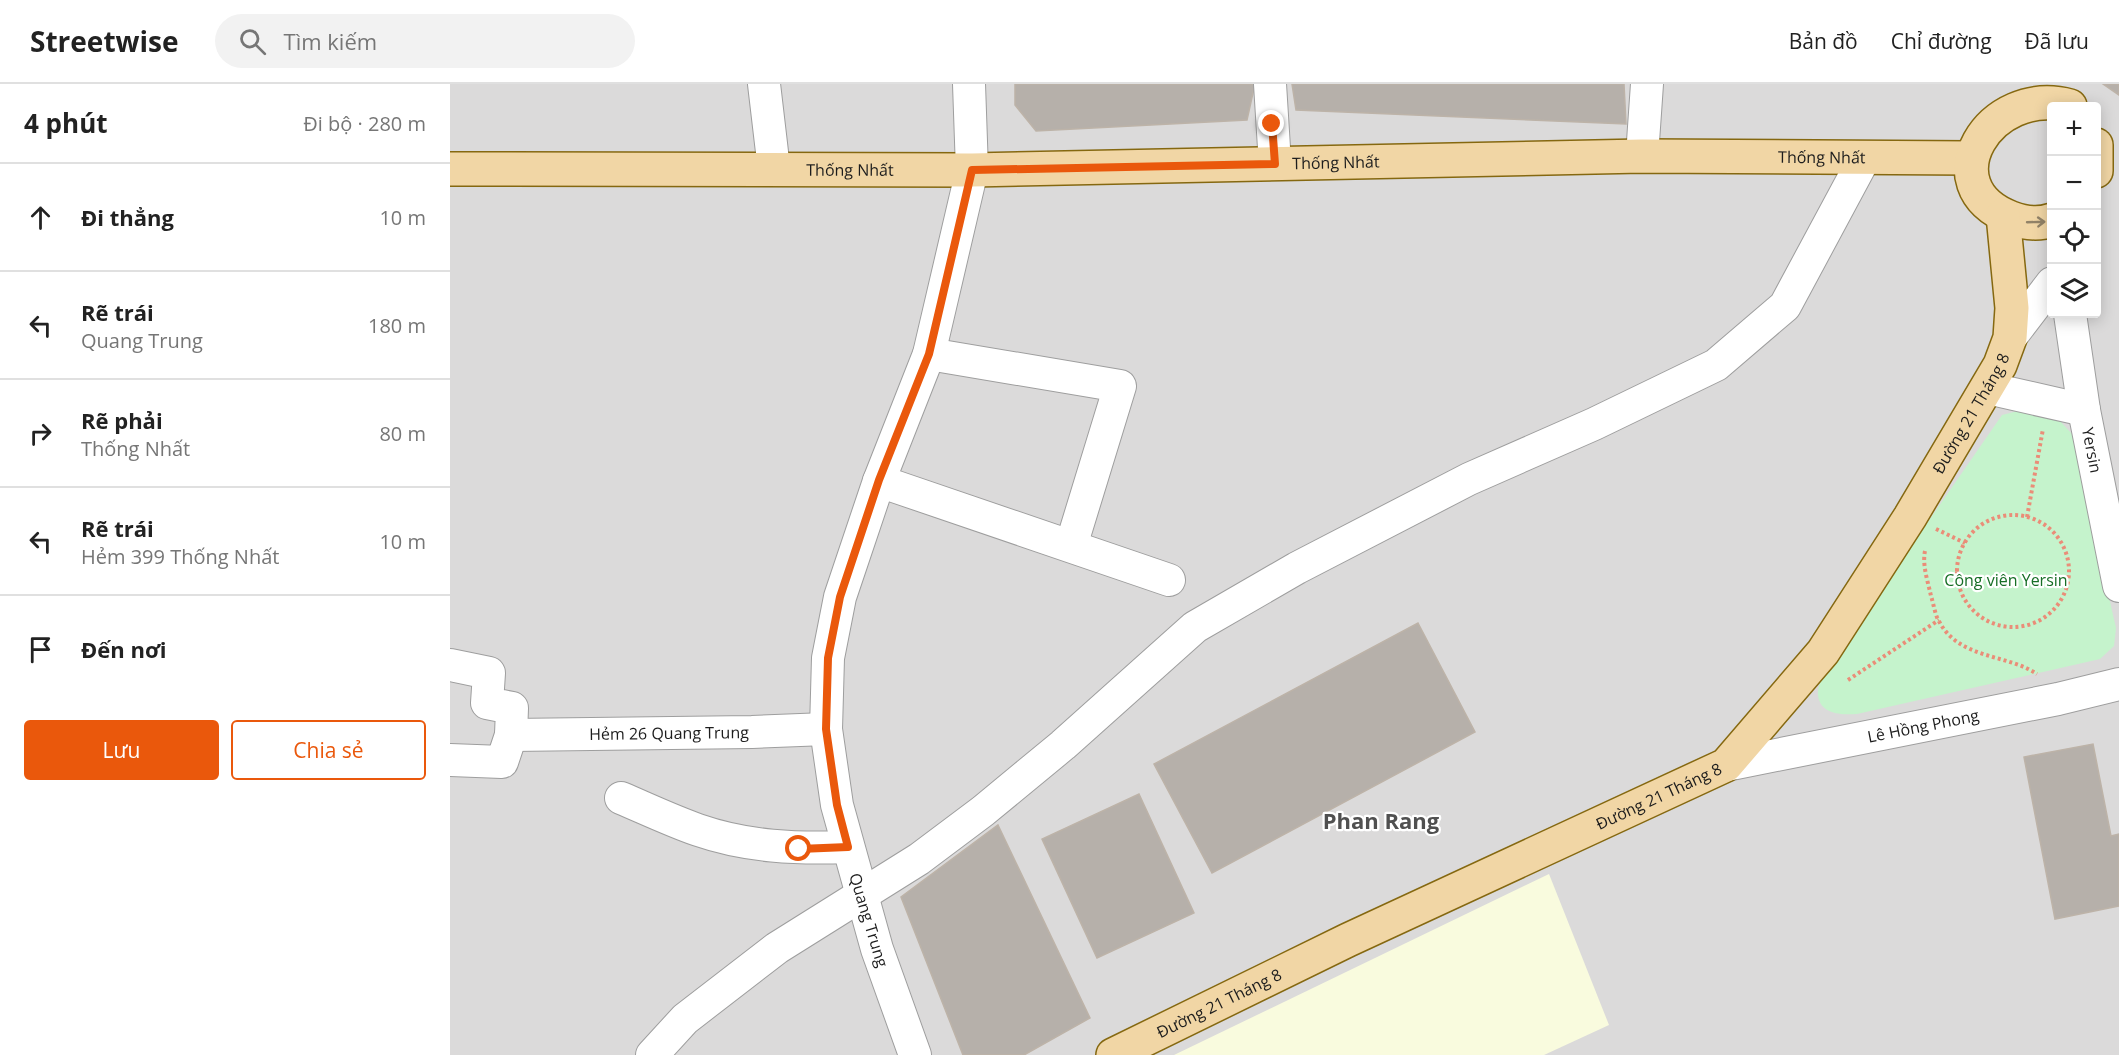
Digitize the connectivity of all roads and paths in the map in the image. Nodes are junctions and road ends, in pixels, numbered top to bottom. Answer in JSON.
{"nodes":[{"id":1,"x":764,"y":84,"type":"edge"},
{"id":2,"x":969,"y":84,"type":"edge"},
{"id":3,"x":1270,"y":84,"type":"edge"},
{"id":4,"x":1647,"y":84,"type":"edge"},
{"id":5,"x":2002,"y":94,"type":"edge"},
{"id":6,"x":2063,"y":97,"type":"edge"},
{"id":7,"x":1642,"y":156,"type":"junction"},
{"id":8,"x":1865,"y":157,"type":"junction"},
{"id":9,"x":1971,"y":158,"type":"junction"},
{"id":10,"x":1275,"y":164,"type":"junction"},
{"id":11,"x":450,"y":169,"type":"edge"},
{"id":12,"x":774,"y":169,"type":"junction"},
{"id":13,"x":972,"y":170,"type":"junction"},
{"id":14,"x":2003,"y":215,"type":"junction"},
{"id":15,"x":2047,"y":221,"type":"edge"},
{"id":16,"x":2047,"y":290,"type":"edge"},
{"id":17,"x":2071,"y":318,"type":"edge"},
{"id":18,"x":2010,"y":338,"type":"junction"},
{"id":19,"x":929,"y":354,"type":"junction"},
{"id":20,"x":1987,"y":388,"type":"junction"},
{"id":21,"x":2048,"y":402,"type":"junction"},
{"id":22,"x":2084,"y":410,"type":"junction"},
{"id":23,"x":879,"y":480,"type":"junction"},
{"id":24,"x":2027,"y":516,"type":"junction"},
{"id":25,"x":1934,"y":528,"type":"dead end"},
{"id":26,"x":1930,"y":536,"type":"dead end"},
{"id":27,"x":1927,"y":545,"type":"dead end"},
{"id":28,"x":1071,"y":546,"type":"junction"},
{"id":29,"x":1169,"y":580,"type":"dead end"},
{"id":30,"x":2119,"y":586,"type":"edge"},
{"id":31,"x":1939,"y":620,"type":"junction"},
{"id":32,"x":450,"y":665,"type":"edge"},
{"id":33,"x":1848,"y":680,"type":"dead end"},
{"id":34,"x":2119,"y":684,"type":"edge"},
{"id":35,"x":2058,"y":699,"type":"junction"},
{"id":36,"x":826,"y":729,"type":"junction"},
{"id":37,"x":511,"y":735,"type":"junction"},
{"id":38,"x":450,"y":760,"type":"edge"},
{"id":39,"x":1726,"y":765,"type":"junction"},
{"id":40,"x":621,"y":798,"type":"dead end"},
{"id":41,"x":848,"y":847,"type":"junction"},
{"id":42,"x":862,"y":901,"type":"junction"},
{"id":43,"x":652,"y":1055,"type":"edge"},
{"id":44,"x":915,"y":1055,"type":"edge"},
{"id":45,"x":1113,"y":1055,"type":"edge"}],
"edges":[{"from":1,"to":12,"type":"street"},
{"from":2,"to":13,"type":"street","name":"Quang Trung"},
{"from":3,"to":10,"type":"street"},
{"from":4,"to":7,"type":"street"},
{"from":5,"to":6,"type":"main road"},
{"from":5,"to":9,"type":"main road"},
{"from":7,"to":8,"type":"main road","name":"Thống Nhất"},
{"from":7,"to":10,"type":"main road","name":"Thống Nhất"},
{"from":8,"to":9,"type":"main road","name":"Thống Nhất"},
{"from":8,"to":42,"type":"street"},
{"from":9,"to":14,"type":"main road"},
{"from":10,"to":13,"type":"main road","name":"Thống Nhất"},
{"from":11,"to":12,"type":"main road","name":"Thống Nhất"},
{"from":12,"to":13,"type":"main road","name":"Thống Nhất"},
{"from":13,"to":19,"type":"street","name":"Quang Trung"},
{"from":14,"to":15,"type":"main road","one_way":true},
{"from":14,"to":18,"type":"main road","name":"Đường 21 Tháng 8"},
{"from":16,"to":18,"type":"street"},
{"from":17,"to":22,"type":"street","name":"Yersin"},
{"from":18,"to":20,"type":"main road","name":"Đường 21 Tháng 8"},
{"from":19,"to":23,"type":"street","name":"Quang Trung"},
{"from":19,"to":28,"type":"street"},
{"from":20,"to":21,"type":"street"},
{"from":20,"to":39,"type":"main road","name":"Đường 21 Tháng 8"},
{"from":21,"to":22,"type":"street"},
{"from":21,"to":24,"type":"path"},
{"from":22,"to":30,"type":"street","name":"Yersin"},
{"from":23,"to":28,"type":"street"},
{"from":23,"to":36,"type":"street","name":"Quang Trung"},
{"from":24,"to":24,"type":"path"},
{"from":25,"to":26,"type":"path"},
{"from":27,"to":31,"type":"path"},
{"from":28,"to":29,"type":"street"},
{"from":31,"to":33,"type":"path"},
{"from":31,"to":35,"type":"path"},
{"from":32,"to":37,"type":"street"},
{"from":34,"to":35,"type":"street","name":"Lê Hồng Phong"},
{"from":35,"to":39,"type":"street","name":"Lê Hồng Phong"},
{"from":36,"to":37,"type":"street","name":"Hẻm 26 Quang Trung"},
{"from":36,"to":41,"type":"street","name":"Quang Trung"},
{"from":37,"to":38,"type":"street"},
{"from":39,"to":45,"type":"main road","name":"Đường 21 Tháng 8"},
{"from":40,"to":41,"type":"street"},
{"from":41,"to":42,"type":"street","name":"Quang Trung"},
{"from":42,"to":43,"type":"street"},
{"from":42,"to":44,"type":"street","name":"Quang Trung"}]}
